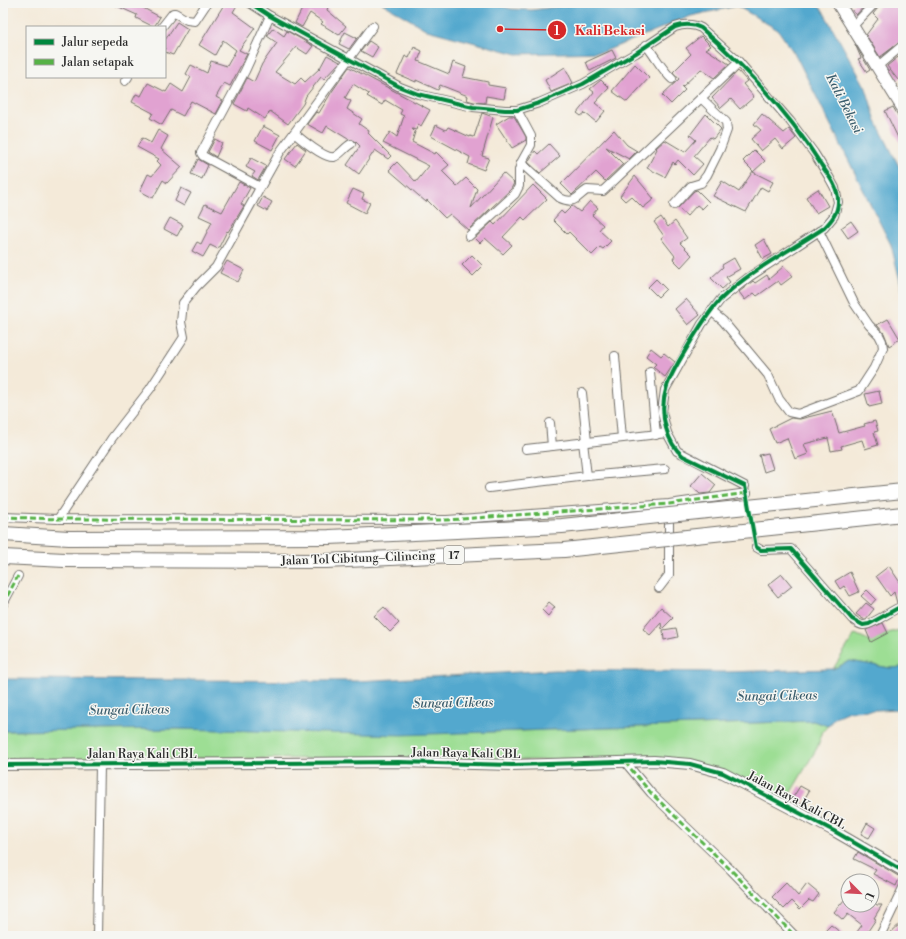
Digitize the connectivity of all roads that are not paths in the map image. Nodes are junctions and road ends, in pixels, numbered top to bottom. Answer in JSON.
{"nodes":[{"id":1,"x":207,"y":3,"type":"edge"},
{"id":2,"x":250,"y":3,"type":"edge"},
{"id":3,"x":838,"y":3,"type":"edge"},
{"id":4,"x":876,"y":3,"type":"edge"},
{"id":5,"x":270,"y":16,"type":"junction"},
{"id":6,"x":163,"y":26,"type":"edge"},
{"id":7,"x":373,"y":26,"type":"dead end"},
{"id":8,"x":853,"y":26,"type":"junction"},
{"id":9,"x":903,"y":45,"type":"edge"},
{"id":10,"x":646,"y":46,"type":"junction"},
{"id":11,"x":350,"y":58,"type":"junction"},
{"id":12,"x":739,"y":62,"type":"junction"},
{"id":13,"x":878,"y":66,"type":"junction"},
{"id":14,"x":672,"y":79,"type":"dead end"},
{"id":15,"x":701,"y":98,"type":"junction"},
{"id":16,"x":903,"y":108,"type":"edge"},
{"id":17,"x":517,"y":110,"type":"junction"},
{"id":18,"x":294,"y":134,"type":"junction"},
{"id":19,"x":351,"y":144,"type":"dead end"},
{"id":20,"x":521,"y":163,"type":"junction"},
{"id":21,"x":260,"y":187,"type":"junction"},
{"id":22,"x":674,"y":206,"type":"dead end"},
{"id":23,"x":819,"y":231,"type":"junction"},
{"id":24,"x":468,"y":236,"type":"dead end"},
{"id":25,"x":711,"y":311,"type":"junction"},
{"id":26,"x":615,"y":356,"type":"dead end"},
{"id":27,"x":650,"y":372,"type":"dead end"},
{"id":28,"x":582,"y":393,"type":"dead end"},
{"id":29,"x":550,"y":423,"type":"dead end"},
{"id":30,"x":667,"y":433,"type":"junction"},
{"id":31,"x":656,"y":435,"type":"junction"},
{"id":32,"x":622,"y":438,"type":"junction"},
{"id":33,"x":585,"y":442,"type":"junction"},
{"id":34,"x":552,"y":446,"type":"junction"},
{"id":35,"x":526,"y":449,"type":"dead end"},
{"id":36,"x":664,"y":469,"type":"dead end"},
{"id":37,"x":587,"y":476,"type":"junction"},
{"id":38,"x":489,"y":488,"type":"dead end"},
{"id":39,"x":903,"y":491,"type":"edge"},
{"id":40,"x":669,"y":504,"type":"junction"},
{"id":41,"x":903,"y":514,"type":"edge"},
{"id":42,"x":3,"y":517,"type":"edge"},
{"id":43,"x":58,"y":519,"type":"junction"},
{"id":44,"x":3,"y":534,"type":"edge"},
{"id":45,"x":756,"y":547,"type":"dead end"},
{"id":46,"x":3,"y":557,"type":"edge"},
{"id":47,"x":18,"y":576,"type":"dead end"},
{"id":48,"x":659,"y":588,"type":"dead end"},
{"id":49,"x":3,"y":604,"type":"edge"},
{"id":50,"x":898,"y":608,"type":"dead end"},
{"id":51,"x":625,"y":762,"type":"junction"},
{"id":52,"x":3,"y":765,"type":"edge"},
{"id":53,"x":100,"y":765,"type":"junction"},
{"id":54,"x":903,"y":871,"type":"edge"},
{"id":55,"x":903,"y":888,"type":"edge"},
{"id":56,"x":97,"y":936,"type":"edge"},
{"id":57,"x":795,"y":936,"type":"edge"},
{"id":58,"x":880,"y":936,"type":"edge"}],
"edges":[{"from":1,"to":6,"type":"street"},
{"from":2,"to":5,"type":"street"},
{"from":3,"to":8,"type":"main road"},
{"from":4,"to":8,"type":"street"},
{"from":5,"to":11,"type":"street"},
{"from":5,"to":21,"type":"street"},
{"from":7,"to":11,"type":"street"},
{"from":8,"to":13,"type":"main road"},
{"from":9,"to":13,"type":"street"},
{"from":10,"to":12,"type":"street"},
{"from":10,"to":14,"type":"street"},
{"from":10,"to":17,"type":"street"},
{"from":11,"to":17,"type":"street"},
{"from":11,"to":18,"type":"street"},
{"from":12,"to":15,"type":"street"},
{"from":12,"to":23,"type":"street"},
{"from":13,"to":16,"type":"main road"},
{"from":15,"to":20,"type":"street"},
{"from":15,"to":22,"type":"street"},
{"from":17,"to":20,"type":"street"},
{"from":18,"to":19,"type":"street"},
{"from":18,"to":21,"type":"street"},
{"from":20,"to":24,"type":"street"},
{"from":21,"to":43,"type":"street"},
{"from":23,"to":25,"type":"street"},
{"from":23,"to":25,"type":"street"},
{"from":25,"to":30,"type":"street"},
{"from":26,"to":32,"type":"street"},
{"from":27,"to":31,"type":"street"},
{"from":28,"to":33,"type":"street"},
{"from":29,"to":34,"type":"street"},
{"from":30,"to":31,"type":"street"},
{"from":30,"to":40,"type":"street"},
{"from":31,"to":32,"type":"street"},
{"from":32,"to":33,"type":"street"},
{"from":33,"to":34,"type":"street"},
{"from":33,"to":37,"type":"street"},
{"from":34,"to":35,"type":"street"},
{"from":36,"to":37,"type":"street"},
{"from":37,"to":38,"type":"street"},
{"from":39,"to":44,"type":"highway","name":"Jalan Tol Cibitung–Cilincing","number":"17","bridge":true},
{"from":40,"to":43,"type":"street"},
{"from":40,"to":48,"type":"street"},
{"from":41,"to":46,"type":"highway","name":"Jalan Tol Cibitung–Cilincing","number":"17","bridge":true},
{"from":42,"to":43,"type":"street"},
{"from":45,"to":50,"type":"street"},
{"from":47,"to":49,"type":"street"},
{"from":51,"to":53,"type":"street","name":"Jalan Raya Kali CBL"},
{"from":51,"to":54,"type":"street","name":"Jalan Raya Kali CBL"},
{"from":51,"to":57,"type":"street"},
{"from":52,"to":53,"type":"street","name":"Jalan Raya Kali CBL"},
{"from":53,"to":56,"type":"street"},
{"from":55,"to":58,"type":"street"}]}
